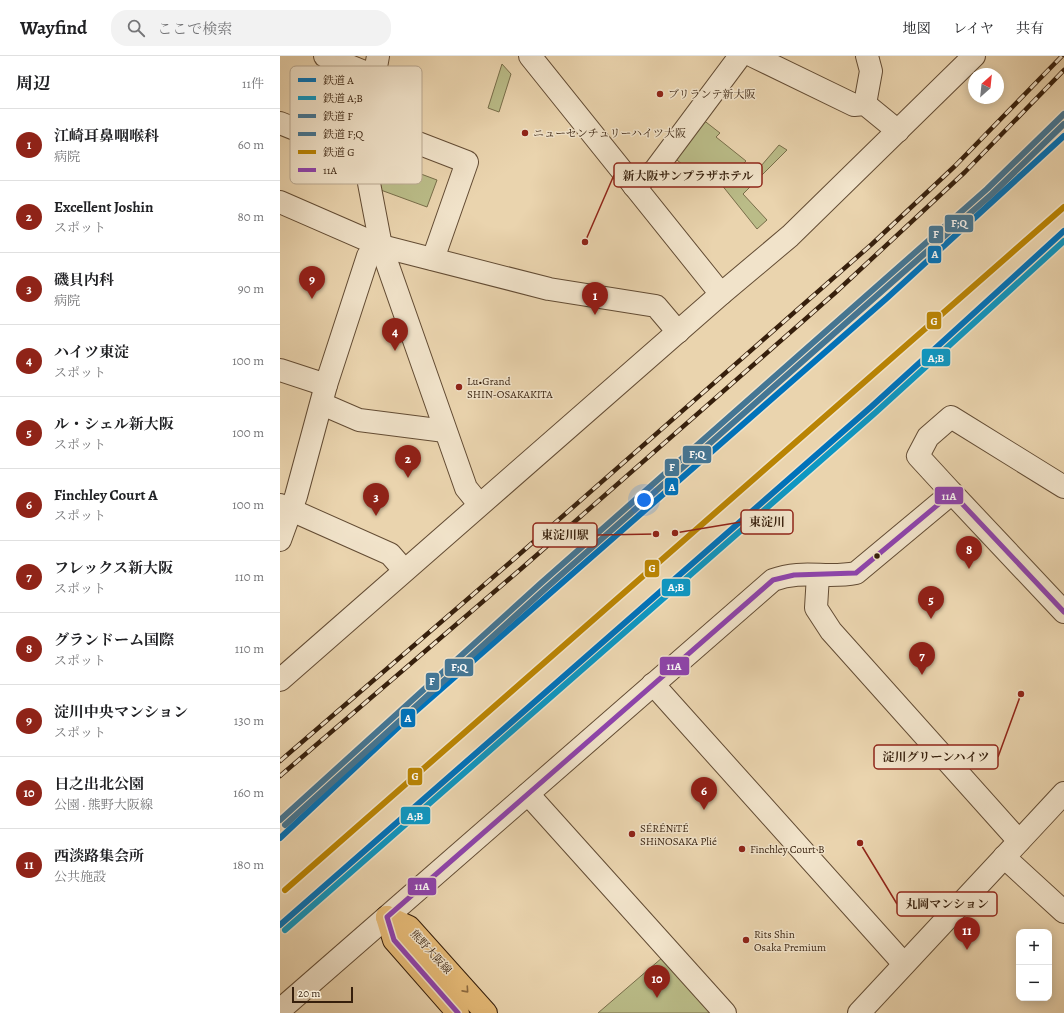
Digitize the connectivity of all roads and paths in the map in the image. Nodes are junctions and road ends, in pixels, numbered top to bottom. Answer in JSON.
{"nodes":[{"id":1,"x":325,"y":56,"type":"edge"},
{"id":2,"x":530,"y":56,"type":"edge"},
{"id":3,"x":740,"y":56,"type":"edge"},
{"id":4,"x":753,"y":56,"type":"edge"},
{"id":5,"x":867,"y":56,"type":"edge"},
{"id":6,"x":974,"y":56,"type":"edge"},
{"id":7,"x":376,"y":66,"type":"edge"},
{"id":8,"x":865,"y":104,"type":"junction"},
{"id":9,"x":280,"y":123,"type":"edge"},
{"id":10,"x":290,"y":127,"type":"edge"},
{"id":11,"x":898,"y":131,"type":"junction"},
{"id":12,"x":422,"y":145,"type":"edge"},
{"id":13,"x":369,"y":184,"type":"edge"},
{"id":14,"x":634,"y":186,"type":"junction"},
{"id":15,"x":280,"y":202,"type":"edge"},
{"id":16,"x":381,"y":246,"type":"junction"},
{"id":17,"x":433,"y":259,"type":"junction"},
{"id":18,"x":721,"y":294,"type":"junction"},
{"id":19,"x":678,"y":332,"type":"junction"},
{"id":20,"x":280,"y":370,"type":"edge"},
{"id":21,"x":324,"y":394,"type":"junction"},
{"id":22,"x":445,"y":431,"type":"junction"},
{"id":23,"x":1064,"y":487,"type":"edge"},
{"id":24,"x":952,"y":493,"type":"junction"},
{"id":25,"x":479,"y":504,"type":"junction"},
{"id":26,"x":285,"y":507,"type":"edge"},
{"id":27,"x":280,"y":540,"type":"edge"},
{"id":28,"x":404,"y":570,"type":"junction"},
{"id":29,"x":818,"y":575,"type":"junction"},
{"id":30,"x":1064,"y":612,"type":"edge"},
{"id":31,"x":280,"y":680,"type":"edge"},
{"id":32,"x":653,"y":684,"type":"junction"},
{"id":33,"x":1064,"y":792,"type":"edge"},
{"id":34,"x":528,"y":794,"type":"junction"},
{"id":35,"x":1019,"y":841,"type":"junction"},
{"id":36,"x":1004,"y":858,"type":"junction"},
{"id":37,"x":1064,"y":912,"type":"edge"},
{"id":38,"x":387,"y":917,"type":"junction"},
{"id":39,"x":904,"y":964,"type":"junction"},
{"id":40,"x":280,"y":1010,"type":"edge"},
{"id":41,"x":458,"y":1013,"type":"edge"},
{"id":42,"x":486,"y":1013,"type":"edge"},
{"id":43,"x":725,"y":1013,"type":"edge"},
{"id":44,"x":860,"y":1013,"type":"edge"}],
"edges":[{"from":1,"to":7,"type":"street"},
{"from":2,"to":14,"type":"street"},
{"from":3,"to":14,"type":"street"},
{"from":4,"to":8,"type":"street"},
{"from":5,"to":8,"type":"street"},
{"from":6,"to":11,"type":"street"},
{"from":8,"to":11,"type":"street"},
{"from":9,"to":10,"type":"street"},
{"from":11,"to":18,"type":"street"},
{"from":12,"to":17,"type":"street"},
{"from":13,"to":16,"type":"street"},
{"from":14,"to":18,"type":"street"},
{"from":15,"to":16,"type":"street"},
{"from":16,"to":17,"type":"street"},
{"from":16,"to":21,"type":"street"},
{"from":16,"to":22,"type":"street"},
{"from":17,"to":19,"type":"street"},
{"from":18,"to":19,"type":"street"},
{"from":19,"to":25,"type":"street"},
{"from":20,"to":21,"type":"street"},
{"from":21,"to":22,"type":"street"},
{"from":21,"to":26,"type":"street"},
{"from":22,"to":25,"type":"street"},
{"from":23,"to":24,"type":"street"},
{"from":24,"to":29,"type":"street"},
{"from":24,"to":30,"type":"street"},
{"from":25,"to":28,"type":"street"},
{"from":26,"to":27,"type":"street"},
{"from":26,"to":28,"type":"street"},
{"from":28,"to":31,"type":"street"},
{"from":29,"to":32,"type":"street"},
{"from":29,"to":35,"type":"street"},
{"from":32,"to":34,"type":"street"},
{"from":32,"to":39,"type":"street"},
{"from":33,"to":35,"type":"street"},
{"from":34,"to":38,"type":"street"},
{"from":34,"to":43,"type":"street"},
{"from":35,"to":36,"type":"street"},
{"from":36,"to":37,"type":"street"},
{"from":36,"to":39,"type":"street"},
{"from":38,"to":40,"type":"street"},
{"from":38,"to":41,"type":"main road","name":"熊野大阪線"},
{"from":38,"to":42,"type":"main road","name":"熊野大阪線","one_way":true},
{"from":39,"to":44,"type":"street"}]}
